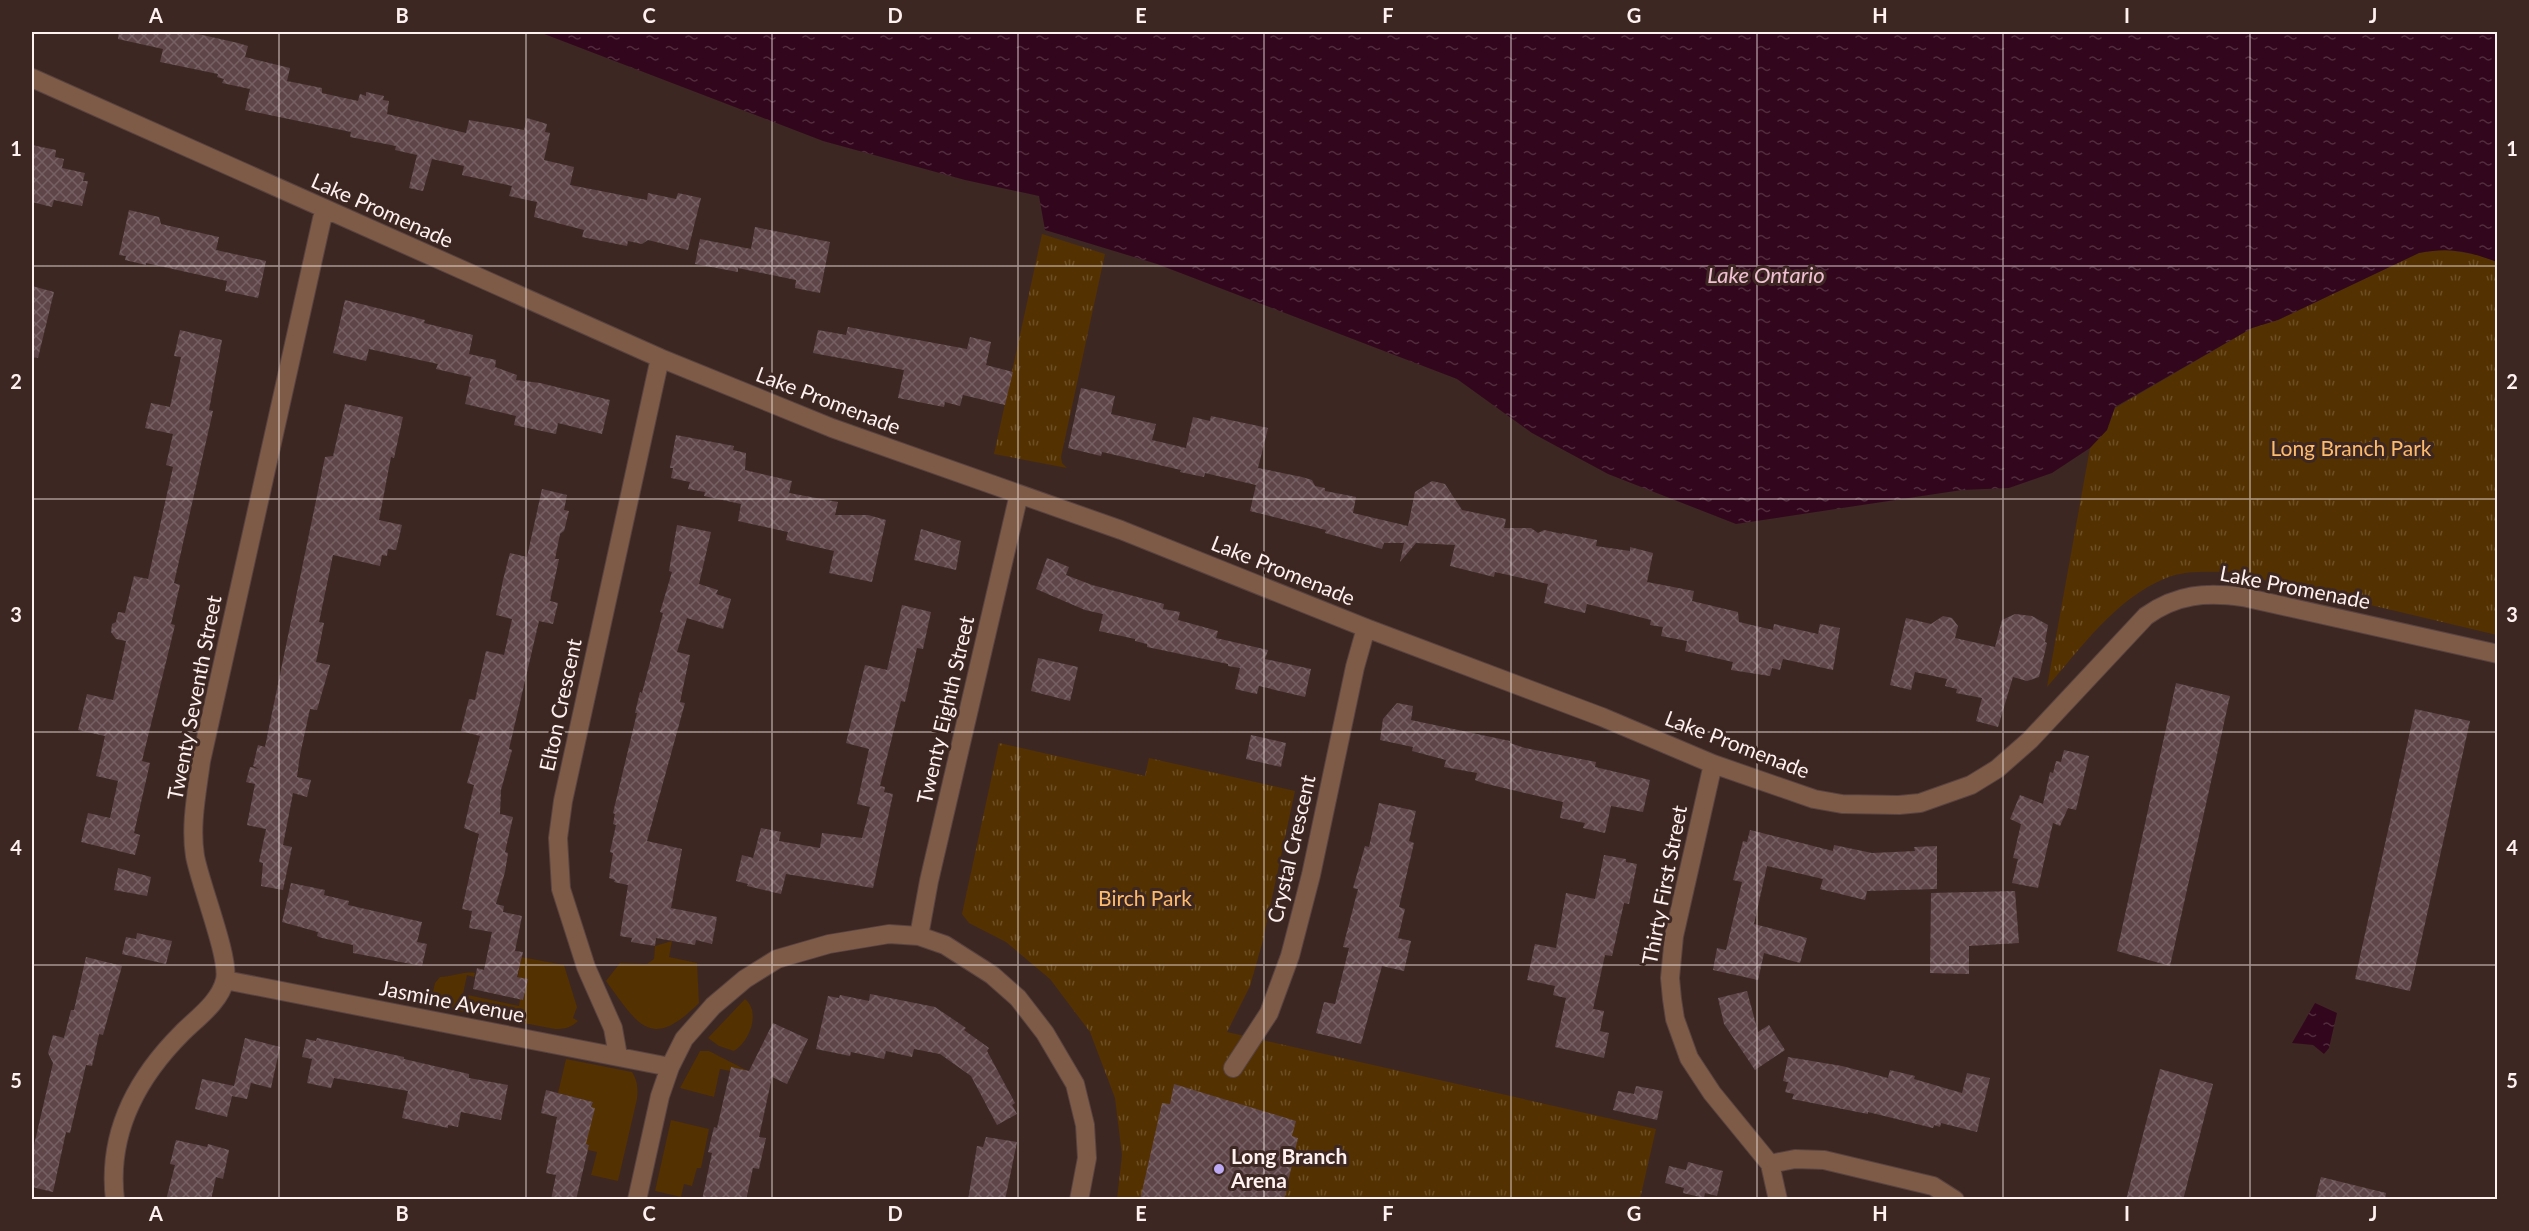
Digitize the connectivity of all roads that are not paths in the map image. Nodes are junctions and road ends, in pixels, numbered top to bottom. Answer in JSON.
{"nodes":[{"id":1,"x":32,"y":78,"type":"edge"},
{"id":2,"x":324,"y":210,"type":"junction"},
{"id":3,"x":660,"y":358,"type":"junction"},
{"id":4,"x":1019,"y":494,"type":"junction"},
{"id":5,"x":1366,"y":628,"type":"junction"},
{"id":6,"x":2498,"y":654,"type":"edge"},
{"id":7,"x":1713,"y":764,"type":"junction"},
{"id":8,"x":919,"y":936,"type":"junction"},
{"id":9,"x":225,"y":980,"type":"junction"},
{"id":10,"x":618,"y":1056,"type":"junction"},
{"id":11,"x":670,"y":1067,"type":"junction"},
{"id":12,"x":1233,"y":1068,"type":"dead end"},
{"id":13,"x":1770,"y":1164,"type":"junction"},
{"id":14,"x":115,"y":1200,"type":"edge"},
{"id":15,"x":637,"y":1200,"type":"edge"},
{"id":16,"x":1079,"y":1200,"type":"edge"},
{"id":17,"x":1778,"y":1200,"type":"edge"},
{"id":18,"x":1955,"y":1200,"type":"edge"}],
"edges":[{"from":1,"to":2,"type":"street","name":"Lake Promenade"},
{"from":2,"to":3,"type":"street","name":"Lake Promenade"},
{"from":2,"to":9,"type":"street","name":"Twenty Seventh Street"},
{"from":3,"to":4,"type":"street","name":"Lake Promenade"},
{"from":3,"to":10,"type":"street","name":"Elton Crescent"},
{"from":4,"to":5,"type":"street","name":"Lake Promenade"},
{"from":4,"to":8,"type":"street","name":"Twenty Eighth Street"},
{"from":5,"to":7,"type":"street","name":"Lake Promenade"},
{"from":5,"to":12,"type":"street","name":"Crystal Crescent"},
{"from":6,"to":7,"type":"street","name":"Lake Promenade"},
{"from":7,"to":13,"type":"street","name":"Thirty First Street"},
{"from":8,"to":11,"type":"street"},
{"from":8,"to":16,"type":"street"},
{"from":9,"to":10,"type":"street","name":"Jasmine Avenue"},
{"from":9,"to":14,"type":"street"},
{"from":10,"to":11,"type":"street","name":"Jasmine Avenue"},
{"from":11,"to":15,"type":"street"},
{"from":13,"to":17,"type":"street","name":"Thirty First Street"},
{"from":13,"to":18,"type":"street"}]}
